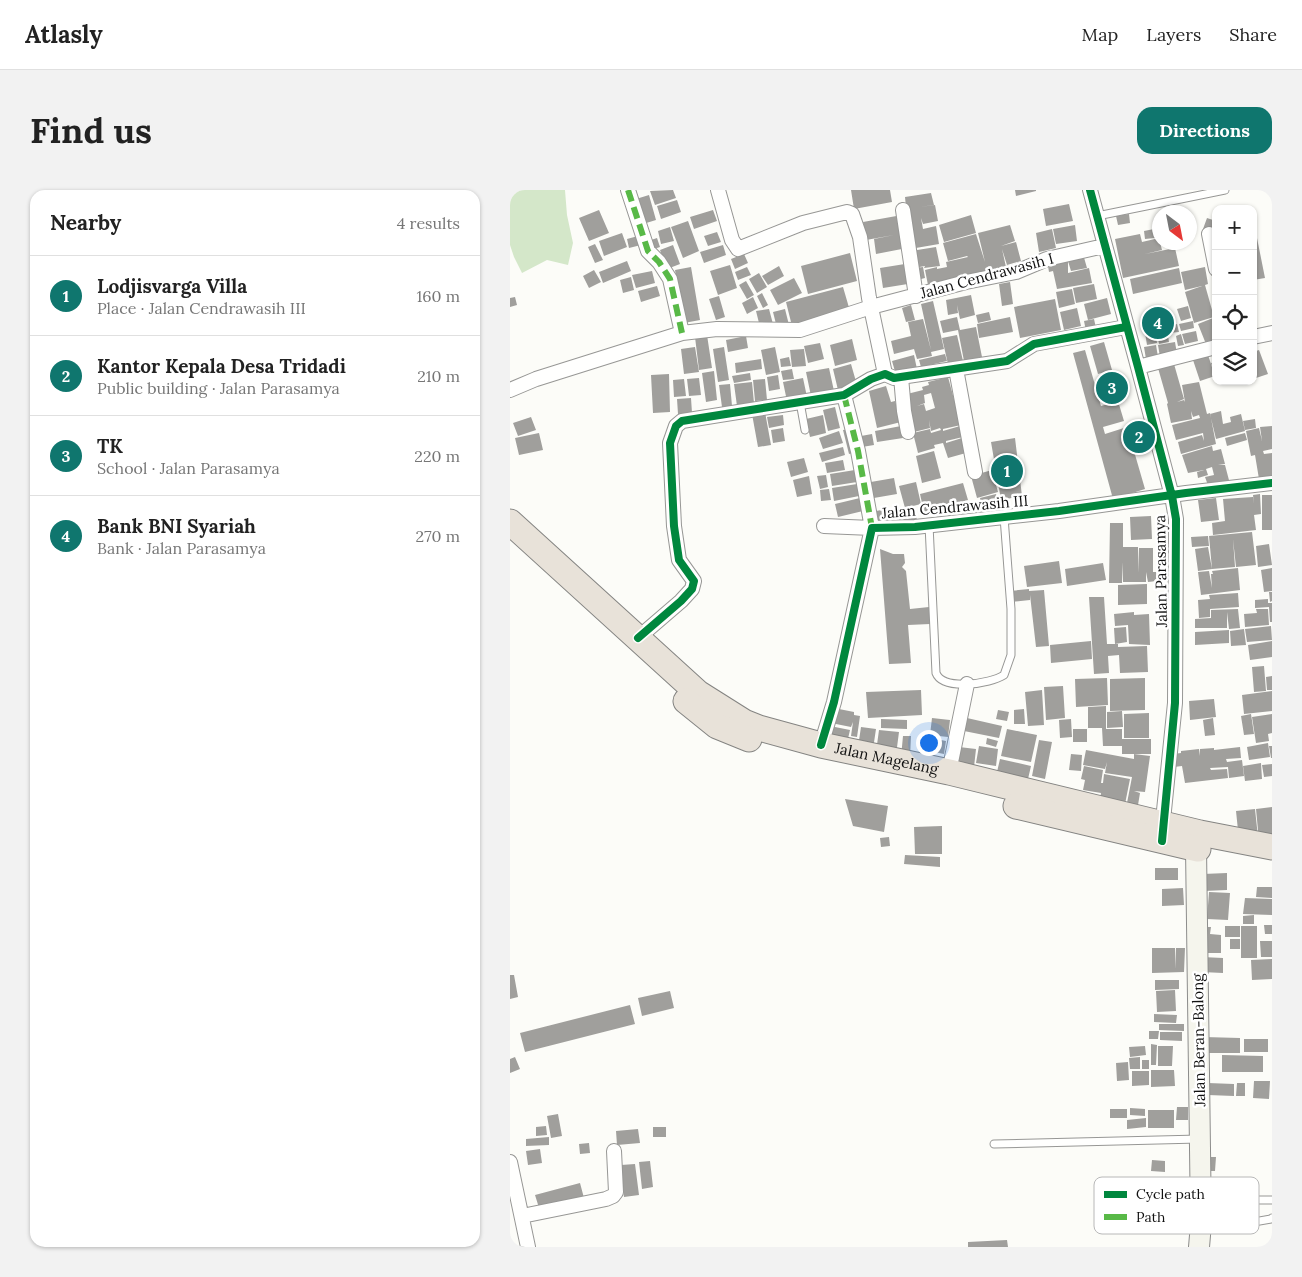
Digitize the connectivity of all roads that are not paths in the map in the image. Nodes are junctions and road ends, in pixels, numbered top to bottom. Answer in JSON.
{"nodes":[{"id":1,"x":628,"y":190,"type":"edge"},
{"id":2,"x":718,"y":190,"type":"edge"},
{"id":3,"x":1090,"y":190,"type":"edge"},
{"id":4,"x":1224,"y":190,"type":"edge"},
{"id":5,"x":903,"y":210,"type":"dead end"},
{"id":6,"x":1096,"y":216,"type":"junction"},
{"id":7,"x":1208,"y":234,"type":"dead end"},
{"id":8,"x":1104,"y":246,"type":"junction"},
{"id":9,"x":1212,"y":252,"type":"edge"},
{"id":10,"x":916,"y":296,"type":"junction"},
{"id":11,"x":871,"y":307,"type":"junction"},
{"id":12,"x":1126,"y":327,"type":"junction"},
{"id":13,"x":682,"y":333,"type":"junction"},
{"id":14,"x":1272,"y":333,"type":"edge"},
{"id":15,"x":1257,"y":336,"type":"edge"},
{"id":16,"x":1212,"y":348,"type":"edge"},
{"id":17,"x":1138,"y":367,"type":"junction"},
{"id":18,"x":956,"y":369,"type":"junction"},
{"id":19,"x":885,"y":374,"type":"junction"},
{"id":20,"x":901,"y":377,"type":"junction"},
{"id":21,"x":510,"y":390,"type":"edge"},
{"id":22,"x":844,"y":394,"type":"junction"},
{"id":23,"x":800,"y":402,"type":"junction"},
{"id":24,"x":805,"y":430,"type":"dead end"},
{"id":25,"x":908,"y":432,"type":"dead end"},
{"id":26,"x":975,"y":472,"type":"dead end"},
{"id":27,"x":1272,"y":483,"type":"edge"},
{"id":28,"x":1172,"y":496,"type":"junction"},
{"id":29,"x":1004,"y":517,"type":"junction"},
{"id":30,"x":510,"y":522,"type":"edge"},
{"id":31,"x":928,"y":525,"type":"junction"},
{"id":32,"x":824,"y":526,"type":"dead end"},
{"id":33,"x":872,"y":528,"type":"junction"},
{"id":34,"x":510,"y":542,"type":"edge"},
{"id":35,"x":638,"y":638,"type":"junction"},
{"id":36,"x":967,"y":684,"type":"junction"},
{"id":37,"x":821,"y":745,"type":"junction"},
{"id":38,"x":949,"y":772,"type":"junction"},
{"id":39,"x":1162,"y":832,"type":"junction"},
{"id":40,"x":1198,"y":841,"type":"junction"},
{"id":41,"x":1272,"y":847,"type":"edge"},
{"id":42,"x":1272,"y":863,"type":"edge"},
{"id":43,"x":1200,"y":1139,"type":"junction"},
{"id":44,"x":994,"y":1144,"type":"dead end"},
{"id":45,"x":614,"y":1150,"type":"dead end"},
{"id":46,"x":510,"y":1162,"type":"edge"},
{"id":47,"x":1200,"y":1177,"type":"edge"},
{"id":48,"x":1259,"y":1200,"type":"edge"},
{"id":49,"x":1272,"y":1200,"type":"edge"},
{"id":50,"x":522,"y":1216,"type":"junction"},
{"id":51,"x":1272,"y":1218,"type":"edge"},
{"id":52,"x":1259,"y":1221,"type":"edge"},
{"id":53,"x":1200,"y":1234,"type":"edge"},
{"id":54,"x":528,"y":1247,"type":"edge"},
{"id":55,"x":1199,"y":1247,"type":"edge"}],
"edges":[{"from":1,"to":13,"type":"street"},
{"from":2,"to":11,"type":"street"},
{"from":3,"to":6,"type":"street","name":"Jalan Parasamya"},
{"from":4,"to":6,"type":"lane"},
{"from":5,"to":10,"type":"street"},
{"from":6,"to":8,"type":"street","name":"Jalan Parasamya"},
{"from":7,"to":9,"type":"street"},
{"from":8,"to":10,"type":"street","name":"Jalan Cendrawasih I"},
{"from":8,"to":12,"type":"street","name":"Jalan Parasamya"},
{"from":10,"to":11,"type":"street","name":"Jalan Cendrawasih I"},
{"from":11,"to":13,"type":"street","name":"Jalan Cendrawasih I"},
{"from":11,"to":19,"type":"street"},
{"from":12,"to":17,"type":"street","name":"Jalan Parasamya"},
{"from":12,"to":18,"type":"street"},
{"from":13,"to":21,"type":"street","name":"Jalan Cendrawasih I"},
{"from":14,"to":15,"type":"street"},
{"from":16,"to":17,"type":"street"},
{"from":17,"to":28,"type":"street","name":"Jalan Parasamya"},
{"from":18,"to":20,"type":"street"},
{"from":18,"to":26,"type":"street"},
{"from":19,"to":20,"type":"street"},
{"from":19,"to":22,"type":"street"},
{"from":20,"to":25,"type":"street"},
{"from":22,"to":23,"type":"street"},
{"from":22,"to":33,"type":"street"},
{"from":23,"to":24,"type":"lane"},
{"from":23,"to":35,"type":"street"},
{"from":27,"to":28,"type":"street","name":"Jalan Cendrawasih III"},
{"from":28,"to":29,"type":"street","name":"Jalan Cendrawasih III"},
{"from":28,"to":39,"type":"street","name":"Jalan Parasamya"},
{"from":29,"to":31,"type":"street","name":"Jalan Cendrawasih III"},
{"from":29,"to":36,"type":"lane"},
{"from":30,"to":35,"type":"highway","name":"Jalan Magelang"},
{"from":31,"to":33,"type":"street","name":"Jalan Cendrawasih III"},
{"from":31,"to":36,"type":"lane"},
{"from":32,"to":33,"type":"street"},
{"from":33,"to":37,"type":"street","name":"Jalan Cendrawasih III"},
{"from":34,"to":39,"type":"highway","name":"Jalan Magelang"},
{"from":35,"to":37,"type":"highway","name":"Jalan Magelang"},
{"from":36,"to":38,"type":"street"},
{"from":37,"to":38,"type":"highway","name":"Jalan Magelang"},
{"from":38,"to":39,"type":"highway","name":"Jalan Magelang"},
{"from":39,"to":40,"type":"highway","name":"Jalan Magelang"},
{"from":40,"to":41,"type":"highway","name":"Jalan Magelang"},
{"from":40,"to":42,"type":"highway","name":"Jalan Magelang"},
{"from":40,"to":43,"type":"main road","name":"Jalan Beran-Balong"},
{"from":43,"to":44,"type":"lane"},
{"from":43,"to":47,"type":"main road","name":"Jalan Beran-Balong"},
{"from":45,"to":50,"type":"street"},
{"from":46,"to":50,"type":"street"},
{"from":48,"to":49,"type":"lane"},
{"from":50,"to":54,"type":"street"},
{"from":51,"to":52,"type":"lane"},
{"from":53,"to":55,"type":"main road","name":"Jalan Beran-Balong"}]}
